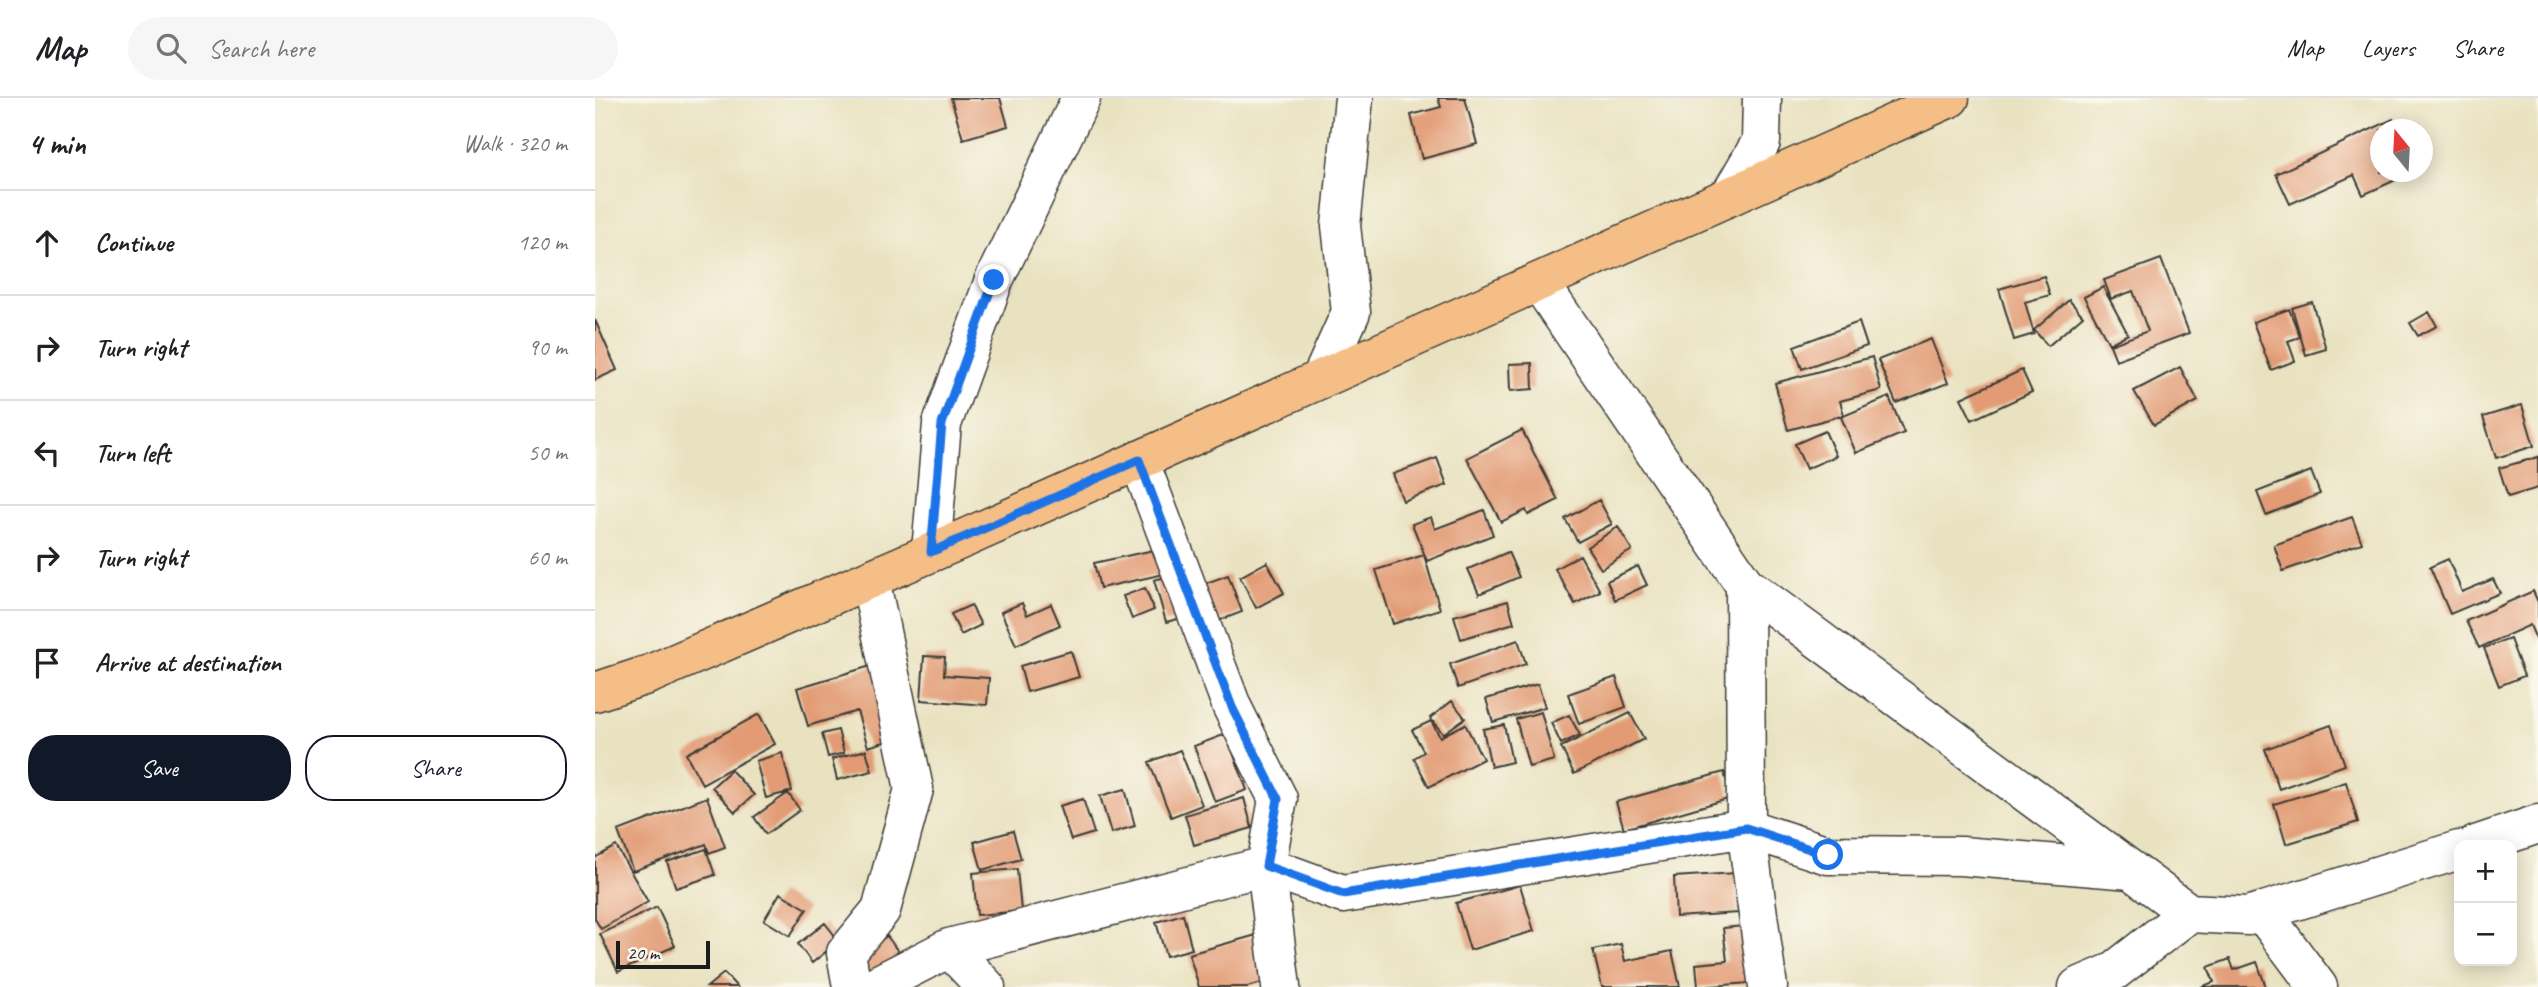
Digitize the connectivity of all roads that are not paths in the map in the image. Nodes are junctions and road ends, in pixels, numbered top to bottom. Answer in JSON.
{"nodes":[{"id":1,"x":1081,"y":98,"type":"edge"},
{"id":2,"x":1762,"y":98,"type":"edge"},
{"id":3,"x":1950,"y":98,"type":"edge"},
{"id":4,"x":1344,"y":107,"type":"edge"},
{"id":5,"x":1730,"y":198,"type":"junction"},
{"id":6,"x":1539,"y":282,"type":"junction"},
{"id":7,"x":1321,"y":379,"type":"junction"},
{"id":8,"x":1139,"y":460,"type":"junction"},
{"id":9,"x":931,"y":552,"type":"junction"},
{"id":10,"x":870,"y":579,"type":"junction"},
{"id":11,"x":1745,"y":585,"type":"junction"},
{"id":12,"x":595,"y":692,"type":"edge"},
{"id":13,"x":2538,"y":824,"type":"edge"},
{"id":14,"x":1746,"y":828,"type":"junction"},
{"id":15,"x":2491,"y":840,"type":"edge"},
{"id":16,"x":2454,"y":852,"type":"edge"},
{"id":17,"x":1266,"y":866,"type":"junction"},
{"id":18,"x":2131,"y":870,"type":"junction"},
{"id":19,"x":2262,"y":912,"type":"junction"},
{"id":20,"x":2189,"y":913,"type":"junction"},
{"id":21,"x":949,"y":948,"type":"junction"},
{"id":22,"x":852,"y":987,"type":"edge"},
{"id":23,"x":873,"y":987,"type":"edge"},
{"id":24,"x":986,"y":987,"type":"edge"},
{"id":25,"x":1281,"y":987,"type":"edge"},
{"id":26,"x":1768,"y":987,"type":"edge"},
{"id":27,"x":2078,"y":987,"type":"edge"},
{"id":28,"x":2318,"y":987,"type":"edge"}],
"edges":[{"from":1,"to":9,"type":"street"},
{"from":2,"to":5,"type":"street"},
{"from":3,"to":5,"type":"main road"},
{"from":4,"to":7,"type":"street"},
{"from":5,"to":6,"type":"main road"},
{"from":6,"to":7,"type":"main road"},
{"from":6,"to":11,"type":"street"},
{"from":7,"to":8,"type":"main road"},
{"from":8,"to":9,"type":"main road"},
{"from":8,"to":17,"type":"street"},
{"from":9,"to":10,"type":"main road"},
{"from":10,"to":12,"type":"main road"},
{"from":10,"to":22,"type":"street"},
{"from":11,"to":14,"type":"street"},
{"from":11,"to":18,"type":"street"},
{"from":13,"to":15,"type":"street"},
{"from":14,"to":17,"type":"street"},
{"from":14,"to":18,"type":"street"},
{"from":14,"to":26,"type":"street"},
{"from":16,"to":19,"type":"street"},
{"from":17,"to":21,"type":"street"},
{"from":17,"to":25,"type":"street"},
{"from":18,"to":20,"type":"street"},
{"from":19,"to":20,"type":"street"},
{"from":19,"to":28,"type":"street"},
{"from":20,"to":27,"type":"street"},
{"from":21,"to":23,"type":"street"},
{"from":21,"to":24,"type":"street"}]}
